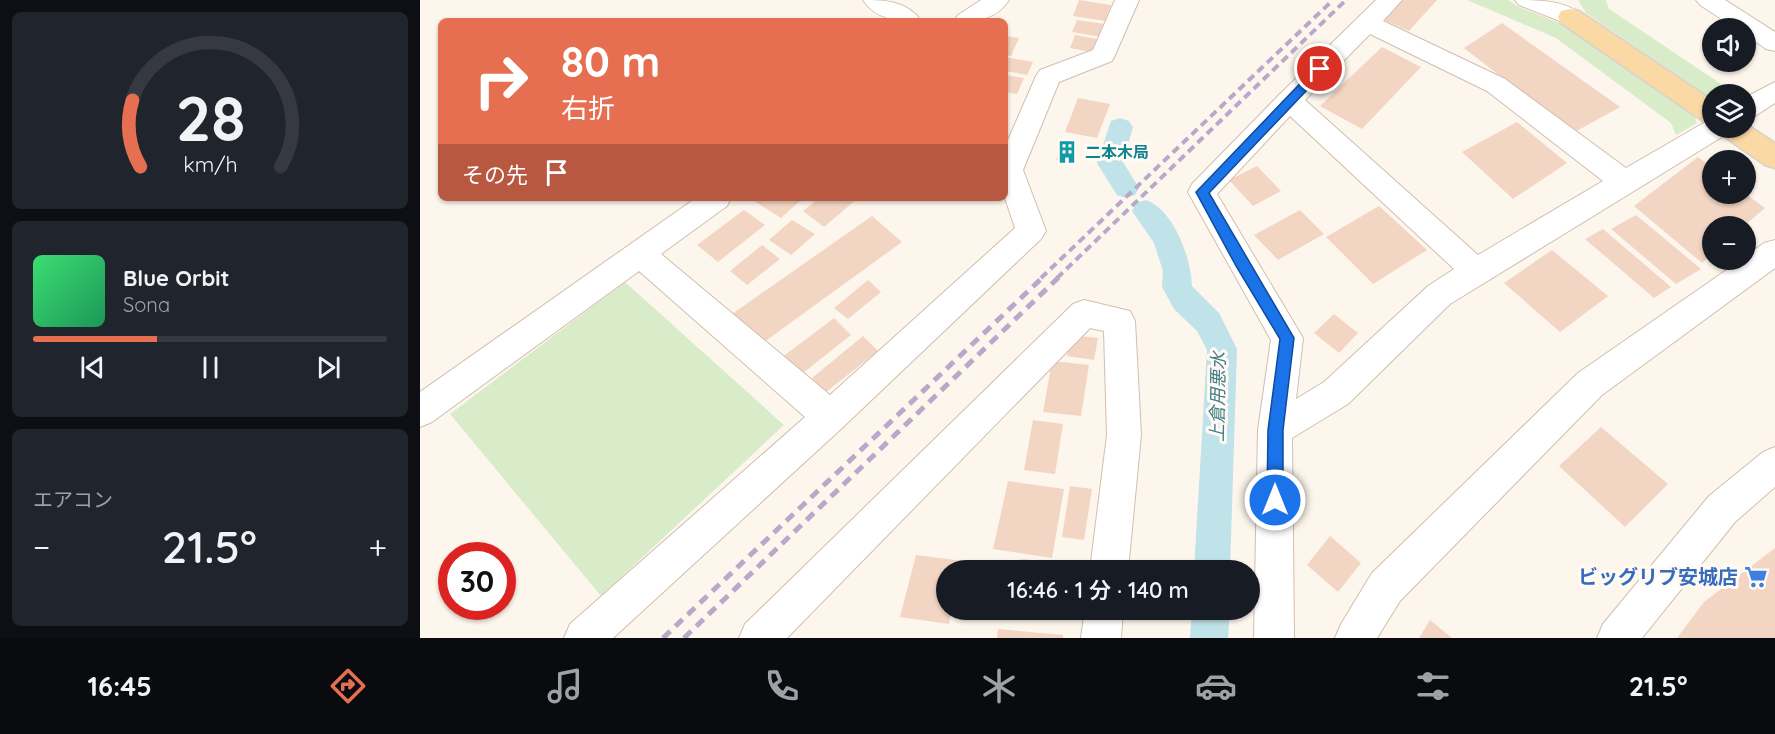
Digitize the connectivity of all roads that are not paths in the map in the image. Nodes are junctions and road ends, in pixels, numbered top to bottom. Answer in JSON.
{"nodes":[{"id":1,"x":875,"y":0,"type":"edge"},
{"id":2,"x":997,"y":0,"type":"edge"},
{"id":3,"x":1127,"y":0,"type":"edge"},
{"id":4,"x":1390,"y":0,"type":"edge"},
{"id":5,"x":1527,"y":0,"type":"edge"},
{"id":6,"x":1708,"y":0,"type":"edge"},
{"id":7,"x":1565,"y":8,"type":"edge"},
{"id":8,"x":904,"y":18,"type":"edge"},
{"id":9,"x":970,"y":18,"type":"edge"},
{"id":10,"x":1367,"y":23,"type":"junction"},
{"id":11,"x":1775,"y":43,"type":"edge"},
{"id":12,"x":1775,"y":91,"type":"edge"},
{"id":13,"x":1288,"y":100,"type":"junction"},
{"id":14,"x":1756,"y":103,"type":"edge"},
{"id":15,"x":1702,"y":106,"type":"edge"},
{"id":16,"x":1702,"y":136,"type":"edge"},
{"id":17,"x":1747,"y":138,"type":"edge"},
{"id":18,"x":1775,"y":157,"type":"edge"},
{"id":19,"x":1625,"y":183,"type":"junction"},
{"id":20,"x":713,"y":201,"type":"edge"},
{"id":21,"x":1775,"y":252,"type":"edge"},
{"id":22,"x":640,"y":254,"type":"junction"},
{"id":23,"x":1476,"y":271,"type":"junction"},
{"id":24,"x":420,"y":411,"type":"edge"},
{"id":25,"x":830,"y":417,"type":"junction"},
{"id":26,"x":1275,"y":430,"type":"junction"},
{"id":27,"x":1775,"y":464,"type":"edge"},
{"id":28,"x":1110,"y":560,"type":"edge"},
{"id":29,"x":1103,"y":620,"type":"edge"},
{"id":30,"x":584,"y":638,"type":"edge"},
{"id":31,"x":759,"y":638,"type":"edge"},
{"id":32,"x":1101,"y":638,"type":"edge"},
{"id":33,"x":1274,"y":638,"type":"edge"},
{"id":34,"x":1355,"y":638,"type":"edge"},
{"id":35,"x":1617,"y":638,"type":"edge"}],
"edges":[{"from":1,"to":8,"type":"street"},
{"from":2,"to":9,"type":"street"},
{"from":3,"to":25,"type":"street"},
{"from":4,"to":10,"type":"street"},
{"from":5,"to":7,"type":"street"},
{"from":6,"to":11,"type":"street"},
{"from":7,"to":15,"type":"main road"},
{"from":10,"to":13,"type":"street"},
{"from":10,"to":19,"type":"street"},
{"from":12,"to":14,"type":"street"},
{"from":13,"to":23,"type":"street"},
{"from":13,"to":26,"type":"street"},
{"from":16,"to":19,"type":"street"},
{"from":17,"to":18,"type":"main road"},
{"from":19,"to":23,"type":"street"},
{"from":20,"to":22,"type":"street"},
{"from":21,"to":34,"type":"street"},
{"from":22,"to":24,"type":"street"},
{"from":22,"to":25,"type":"street"},
{"from":23,"to":26,"type":"street"},
{"from":25,"to":30,"type":"street"},
{"from":26,"to":33,"type":"street"},
{"from":27,"to":35,"type":"street"},
{"from":28,"to":31,"type":"street"},
{"from":29,"to":32,"type":"street"}]}
